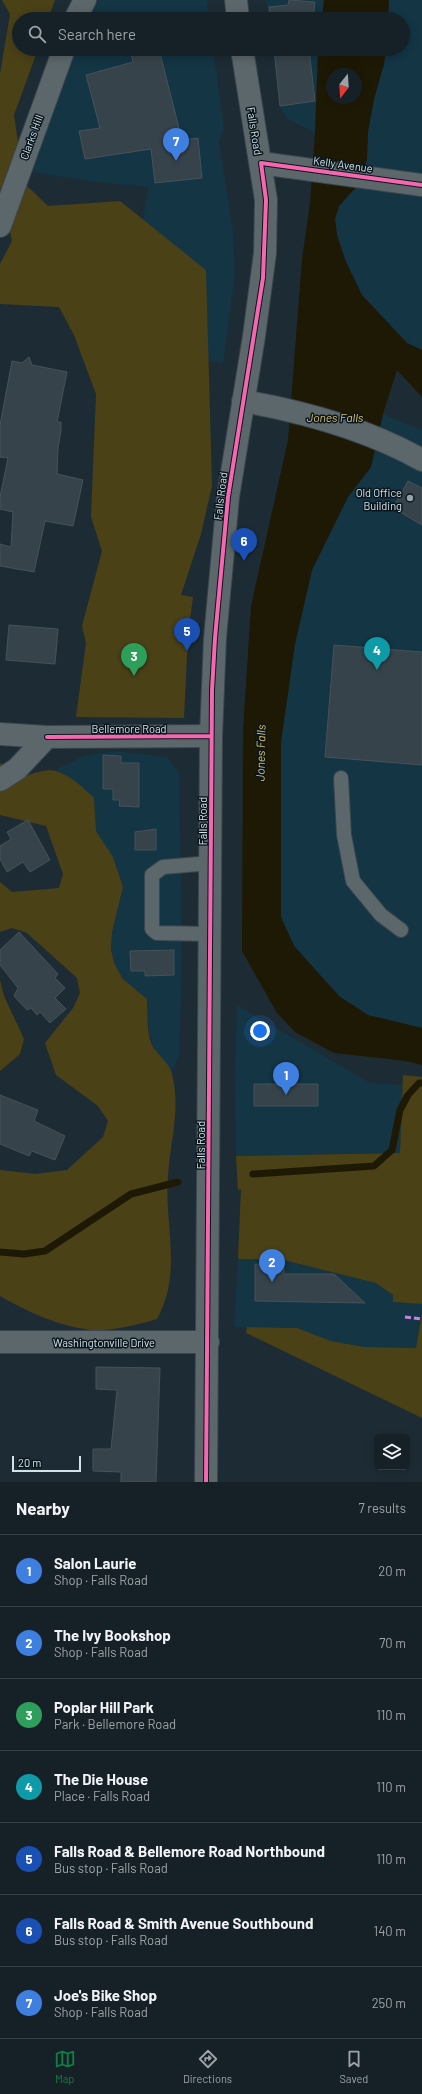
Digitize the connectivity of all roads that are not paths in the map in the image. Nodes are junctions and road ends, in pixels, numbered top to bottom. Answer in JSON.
{"nodes":[{"id":1,"x":85,"y":0,"type":"edge"},
{"id":2,"x":236,"y":0,"type":"edge"},
{"id":3,"x":79,"y":12,"type":"edge"},
{"id":4,"x":237,"y":12,"type":"edge"},
{"id":5,"x":61,"y":56,"type":"edge"},
{"id":6,"x":243,"y":56,"type":"edge"},
{"id":7,"x":260,"y":164,"type":"junction"},
{"id":8,"x":422,"y":185,"type":"edge"},
{"id":9,"x":0,"y":226,"type":"edge"},
{"id":10,"x":243,"y":401,"type":"junction"},
{"id":11,"x":418,"y":458,"type":"edge"},
{"id":12,"x":0,"y":734,"type":"edge"},
{"id":13,"x":211,"y":736,"type":"junction"},
{"id":14,"x":47,"y":737,"type":"junction"},
{"id":15,"x":341,"y":778,"type":"dead end"},
{"id":16,"x":0,"y":780,"type":"edge"},
{"id":17,"x":211,"y":863,"type":"junction"},
{"id":18,"x":401,"y":930,"type":"dead end"},
{"id":19,"x":210,"y":934,"type":"junction"},
{"id":20,"x":0,"y":1342,"type":"edge"},
{"id":21,"x":208,"y":1342,"type":"junction"},
{"id":22,"x":206,"y":1482,"type":"edge"}],
"edges":[{"from":1,"to":3,"type":"main road"},
{"from":2,"to":4,"type":"main road"},
{"from":5,"to":9,"type":"main road","name":"Clarks Hill"},
{"from":6,"to":7,"type":"main road","name":"Falls Road"},
{"from":7,"to":8,"type":"main road","name":"Kelly Avenue"},
{"from":7,"to":10,"type":"main road","name":"Falls Road"},
{"from":10,"to":11,"type":"main road"},
{"from":10,"to":13,"type":"main road","name":"Falls Road"},
{"from":12,"to":14,"type":"main road","name":"Bellemore Road"},
{"from":13,"to":14,"type":"main road","name":"Bellemore Road"},
{"from":13,"to":17,"type":"main road","name":"Falls Road"},
{"from":14,"to":16,"type":"main road"},
{"from":15,"to":18,"type":"lane"},
{"from":17,"to":19,"type":"main road","name":"Falls Road"},
{"from":17,"to":19,"type":"lane"},
{"from":19,"to":21,"type":"main road","name":"Falls Road"},
{"from":20,"to":21,"type":"main road","name":"Washingtonville Drive"},
{"from":21,"to":22,"type":"main road","name":"Falls Road"}]}
